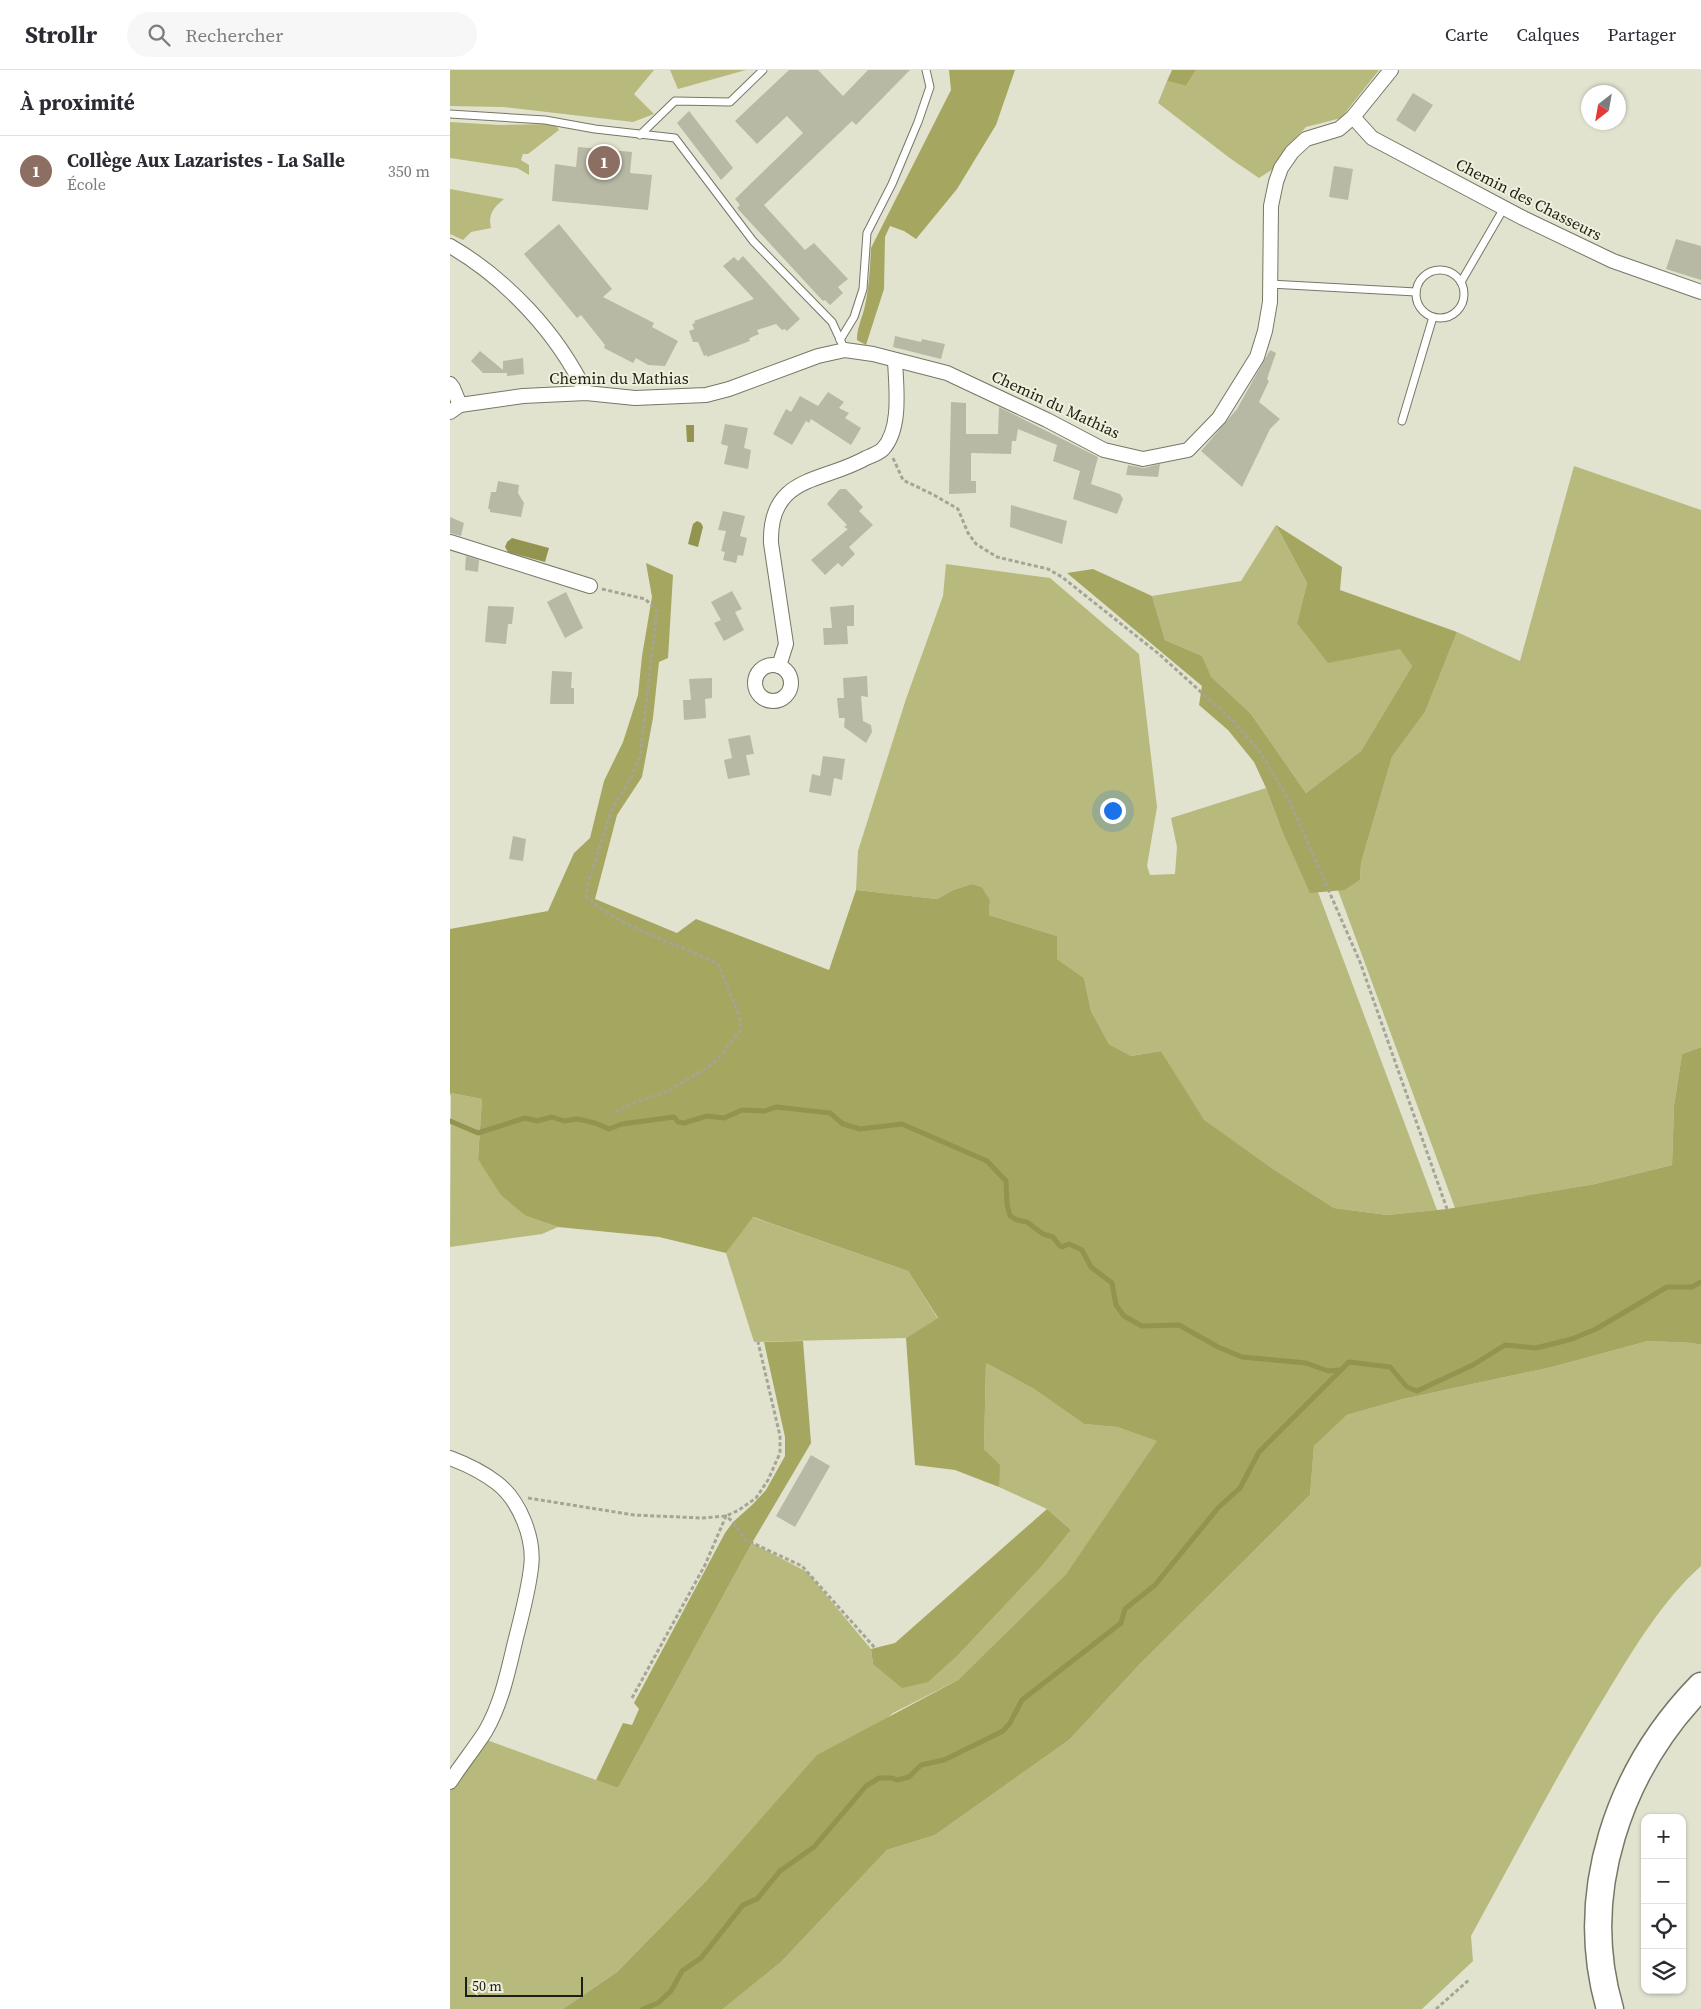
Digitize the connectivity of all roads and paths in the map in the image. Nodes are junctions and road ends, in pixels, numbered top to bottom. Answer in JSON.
{"nodes":[{"id":1,"x":763,"y":70,"type":"edge"},
{"id":2,"x":926,"y":70,"type":"edge"},
{"id":3,"x":1391,"y":70,"type":"edge"},
{"id":4,"x":450,"y":114,"type":"edge"},
{"id":5,"x":1353,"y":118,"type":"junction"},
{"id":6,"x":640,"y":135,"type":"junction"},
{"id":7,"x":1504,"y":208,"type":"junction"},
{"id":8,"x":450,"y":246,"type":"edge"},
{"id":9,"x":1461,"y":282,"type":"junction"},
{"id":10,"x":1269,"y":284,"type":"junction"},
{"id":11,"x":1416,"y":292,"type":"junction"},
{"id":12,"x":1701,"y":292,"type":"edge"},
{"id":13,"x":1433,"y":317,"type":"junction"},
{"id":14,"x":843,"y":345,"type":"junction"},
{"id":15,"x":896,"y":360,"type":"junction"},
{"id":16,"x":450,"y":384,"type":"edge"},
{"id":17,"x":586,"y":393,"type":"junction"},
{"id":18,"x":455,"y":408,"type":"edge"},
{"id":19,"x":1402,"y":421,"type":"dead end"},
{"id":20,"x":885,"y":444,"type":"junction"},
{"id":21,"x":450,"y":542,"type":"edge"},
{"id":22,"x":590,"y":586,"type":"joint"},
{"id":23,"x":779,"y":666,"type":"dead end"},
{"id":24,"x":612,"y":1114,"type":"dead end"},
{"id":25,"x":1446,"y":1209,"type":"dead end"},
{"id":26,"x":758,"y":1342,"type":"dead end"},
{"id":27,"x":450,"y":1458,"type":"edge"},
{"id":28,"x":512,"y":1499,"type":"junction"},
{"id":29,"x":726,"y":1516,"type":"junction"},
{"id":30,"x":875,"y":1648,"type":"dead end"},
{"id":31,"x":1701,"y":1686,"type":"edge"},
{"id":32,"x":632,"y":1698,"type":"dead end"},
{"id":33,"x":450,"y":1782,"type":"edge"},
{"id":34,"x":1470,"y":1978,"type":"dead end"},
{"id":35,"x":1436,"y":2009,"type":"edge"},
{"id":36,"x":1610,"y":2009,"type":"edge"}],
"edges":[{"from":1,"to":6,"type":"lane"},
{"from":2,"to":14,"type":"lane"},
{"from":3,"to":5,"type":"street","name":"Chemin du Mathias"},
{"from":4,"to":6,"type":"lane"},
{"from":5,"to":7,"type":"street","name":"Chemin des Chasseurs"},
{"from":5,"to":10,"type":"street","name":"Chemin du Mathias"},
{"from":6,"to":14,"type":"lane"},
{"from":7,"to":9,"type":"lane"},
{"from":7,"to":12,"type":"street","name":"Chemin des Chasseurs"},
{"from":8,"to":17,"type":"street"},
{"from":9,"to":11,"type":"lane"},
{"from":9,"to":13,"type":"lane"},
{"from":10,"to":11,"type":"lane"},
{"from":10,"to":15,"type":"street","name":"Chemin du Mathias"},
{"from":11,"to":13,"type":"lane"},
{"from":13,"to":19,"type":"lane"},
{"from":14,"to":15,"type":"street","name":"Chemin du Mathias"},
{"from":14,"to":17,"type":"street","name":"Chemin du Mathias"},
{"from":15,"to":20,"type":"street"},
{"from":16,"to":18,"type":"street","name":"Chemin du Mathias"},
{"from":17,"to":18,"type":"street","name":"Chemin du Mathias"},
{"from":20,"to":23,"type":"street"},
{"from":20,"to":25,"type":"path"},
{"from":21,"to":22,"type":"street"},
{"from":22,"to":24,"type":"path"},
{"from":26,"to":29,"type":"path"},
{"from":27,"to":28,"type":"street"},
{"from":28,"to":29,"type":"path"},
{"from":28,"to":33,"type":"street"},
{"from":29,"to":30,"type":"path"},
{"from":29,"to":32,"type":"path"},
{"from":31,"to":36,"type":"highway"},
{"from":34,"to":35,"type":"path"}]}
